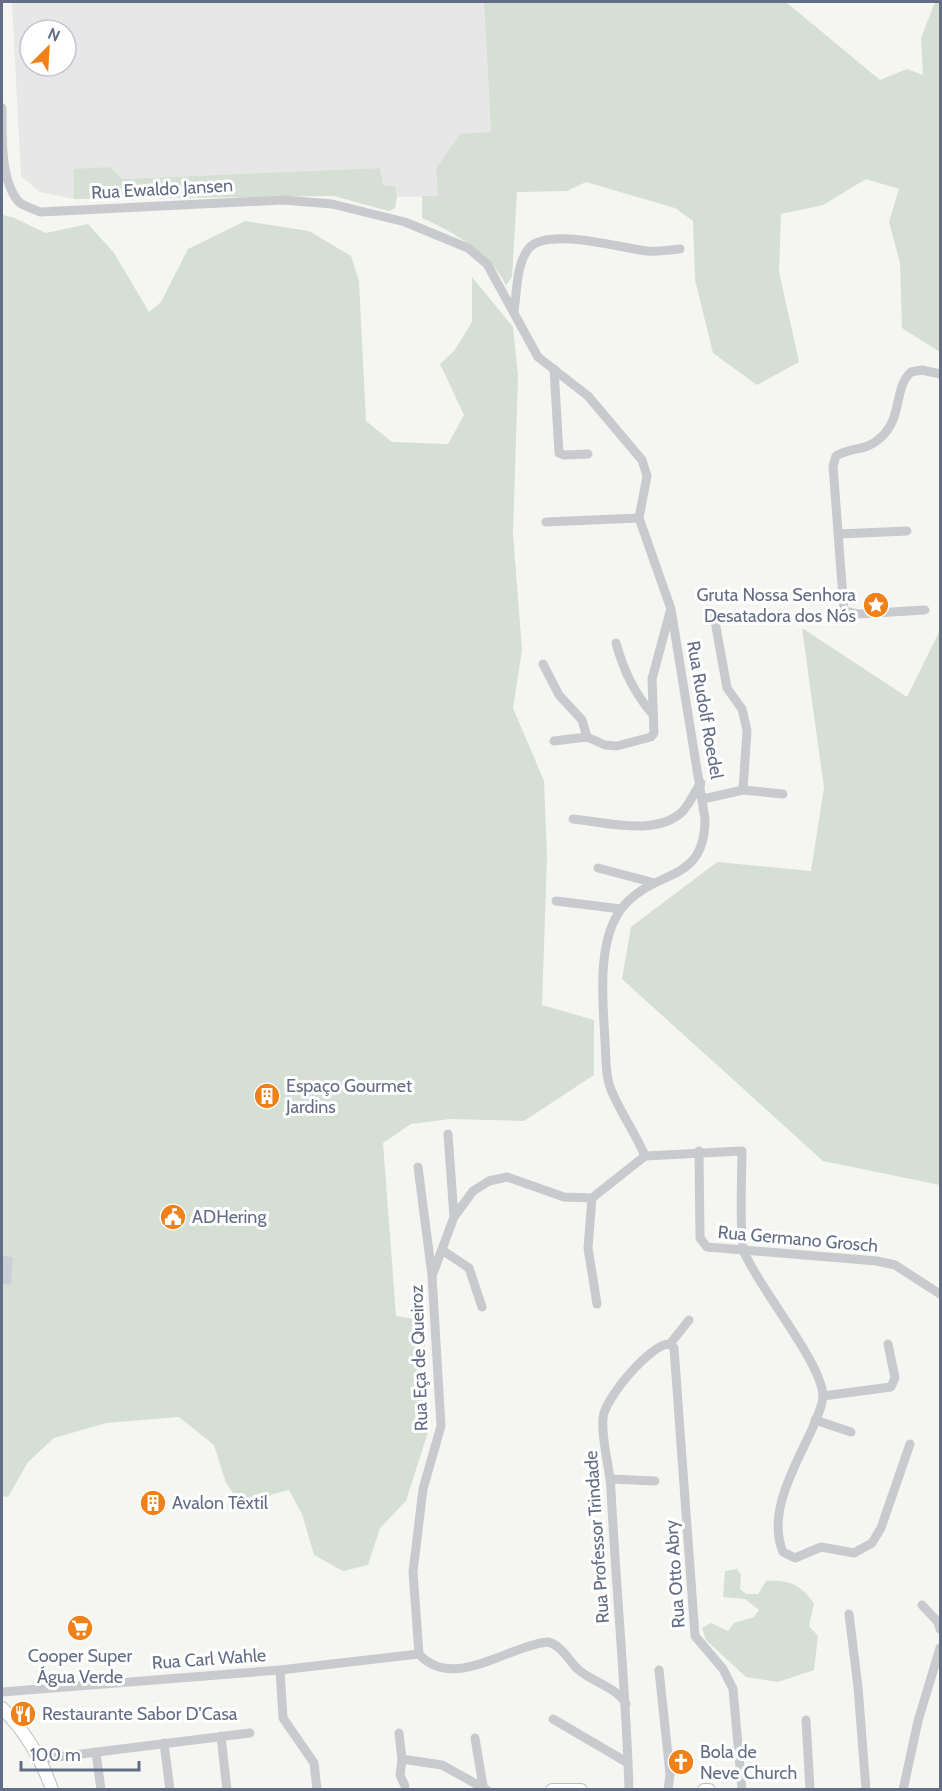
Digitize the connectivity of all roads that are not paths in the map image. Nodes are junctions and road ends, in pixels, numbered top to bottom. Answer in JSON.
{"nodes":[{"id":1,"x":2,"y":108,"type":"edge"},
{"id":2,"x":680,"y":249,"type":"dead end"},
{"id":3,"x":514,"y":311,"type":"junction"},
{"id":4,"x":555,"y":369,"type":"junction"},
{"id":5,"x":940,"y":374,"type":"edge"},
{"id":6,"x":588,"y":454,"type":"dead end"},
{"id":7,"x":639,"y":518,"type":"junction"},
{"id":8,"x":546,"y":522,"type":"dead end"},
{"id":9,"x":907,"y":531,"type":"dead end"},
{"id":10,"x":839,"y":534,"type":"junction"},
{"id":11,"x":671,"y":609,"type":"junction"},
{"id":12,"x":925,"y":610,"type":"dead end"},
{"id":13,"x":714,"y":616,"type":"dead end"},
{"id":14,"x":616,"y":643,"type":"dead end"},
{"id":15,"x":543,"y":664,"type":"dead end"},
{"id":16,"x":653,"y":715,"type":"junction"},
{"id":17,"x":587,"y":737,"type":"junction"},
{"id":18,"x":554,"y":741,"type":"dead end"},
{"id":19,"x":701,"y":783,"type":"junction"},
{"id":20,"x":742,"y":790,"type":"junction"},
{"id":21,"x":783,"y":794,"type":"dead end"},
{"id":22,"x":703,"y":799,"type":"junction"},
{"id":23,"x":573,"y":819,"type":"dead end"},
{"id":24,"x":598,"y":868,"type":"dead end"},
{"id":25,"x":651,"y":882,"type":"junction"},
{"id":26,"x":556,"y":901,"type":"dead end"},
{"id":27,"x":621,"y":909,"type":"junction"},
{"id":28,"x":448,"y":1134,"type":"dead end"},
{"id":29,"x":699,"y":1151,"type":"junction"},
{"id":30,"x":645,"y":1156,"type":"junction"},
{"id":31,"x":418,"y":1167,"type":"dead end"},
{"id":32,"x":592,"y":1198,"type":"junction"},
{"id":33,"x":454,"y":1217,"type":"junction"},
{"id":34,"x":442,"y":1250,"type":"junction"},
{"id":35,"x":743,"y":1250,"type":"junction"},
{"id":36,"x":432,"y":1276,"type":"junction"},
{"id":37,"x":940,"y":1294,"type":"edge"},
{"id":38,"x":597,"y":1304,"type":"dead end"},
{"id":39,"x":482,"y":1307,"type":"dead end"},
{"id":40,"x":689,"y":1320,"type":"dead end"},
{"id":41,"x":670,"y":1344,"type":"junction"},
{"id":42,"x":888,"y":1344,"type":"dead end"},
{"id":43,"x":823,"y":1396,"type":"junction"},
{"id":44,"x":815,"y":1420,"type":"junction"},
{"id":45,"x":851,"y":1432,"type":"dead end"},
{"id":46,"x":910,"y":1444,"type":"dead end"},
{"id":47,"x":611,"y":1479,"type":"junction"},
{"id":48,"x":655,"y":1480,"type":"dead end"},
{"id":49,"x":922,"y":1605,"type":"dead end"},
{"id":50,"x":849,"y":1614,"type":"dead end"},
{"id":51,"x":940,"y":1629,"type":"edge"},
{"id":52,"x":940,"y":1648,"type":"edge"},
{"id":53,"x":419,"y":1654,"type":"junction"},
{"id":54,"x":280,"y":1670,"type":"junction"},
{"id":55,"x":659,"y":1670,"type":"dead end"},
{"id":56,"x":2,"y":1692,"type":"edge"},
{"id":57,"x":627,"y":1704,"type":"junction"},
{"id":58,"x":2,"y":1708,"type":"edge"},
{"id":59,"x":553,"y":1719,"type":"dead end"},
{"id":60,"x":806,"y":1720,"type":"dead end"},
{"id":61,"x":250,"y":1733,"type":"dead end"},
{"id":62,"x":399,"y":1733,"type":"dead end"},
{"id":63,"x":221,"y":1736,"type":"junction"},
{"id":64,"x":475,"y":1738,"type":"dead end"},
{"id":65,"x":164,"y":1743,"type":"junction"},
{"id":66,"x":96,"y":1752,"type":"junction"},
{"id":67,"x":41,"y":1758,"type":"junction"},
{"id":68,"x":402,"y":1759,"type":"junction"},
{"id":69,"x":628,"y":1763,"type":"junction"},
{"id":70,"x":405,"y":1786,"type":"dead end"},
{"id":71,"x":485,"y":1788,"type":"edge"},
{"id":72,"x":574,"y":1789,"type":"edge"},
{"id":73,"x":52,"y":1790,"type":"edge"},
{"id":74,"x":101,"y":1790,"type":"edge"},
{"id":75,"x":170,"y":1790,"type":"edge"},
{"id":76,"x":227,"y":1790,"type":"edge"},
{"id":77,"x":317,"y":1790,"type":"edge"},
{"id":78,"x":552,"y":1790,"type":"edge"},
{"id":79,"x":629,"y":1790,"type":"edge"},
{"id":80,"x":668,"y":1790,"type":"edge"},
{"id":81,"x":704,"y":1790,"type":"edge"},
{"id":82,"x":709,"y":1790,"type":"edge"},
{"id":83,"x":741,"y":1790,"type":"edge"},
{"id":84,"x":810,"y":1790,"type":"edge"},
{"id":85,"x":866,"y":1790,"type":"edge"},
{"id":86,"x":903,"y":1790,"type":"edge"}],
"edges":[{"from":1,"to":3,"type":"street","name":"Rua Ewaldo Jansen"},
{"from":2,"to":3,"type":"street"},
{"from":3,"to":4,"type":"street"},
{"from":4,"to":6,"type":"street"},
{"from":4,"to":7,"type":"street"},
{"from":5,"to":10,"type":"street"},
{"from":7,"to":8,"type":"street"},
{"from":7,"to":11,"type":"street","name":"Rua Rudolf Roedel"},
{"from":9,"to":10,"type":"street"},
{"from":10,"to":12,"type":"street"},
{"from":11,"to":16,"type":"street"},
{"from":11,"to":19,"type":"street","name":"Rua Rudolf Roedel"},
{"from":13,"to":20,"type":"street"},
{"from":14,"to":16,"type":"street"},
{"from":15,"to":17,"type":"street"},
{"from":16,"to":17,"type":"street"},
{"from":17,"to":18,"type":"street"},
{"from":19,"to":22,"type":"street","name":"Rua Rudolf Roedel"},
{"from":19,"to":23,"type":"street"},
{"from":20,"to":21,"type":"street"},
{"from":20,"to":22,"type":"street"},
{"from":22,"to":25,"type":"street","name":"Rua Rudolf Roedel"},
{"from":24,"to":25,"type":"street"},
{"from":25,"to":27,"type":"street","name":"Rua Rudolf Roedel"},
{"from":26,"to":27,"type":"street"},
{"from":27,"to":30,"type":"street","name":"Rua Rudolf Roedel"},
{"from":28,"to":33,"type":"street"},
{"from":29,"to":30,"type":"street"},
{"from":29,"to":35,"type":"street","name":"Rua Germano Grosch"},
{"from":29,"to":35,"type":"street"},
{"from":30,"to":32,"type":"street"},
{"from":31,"to":36,"type":"street"},
{"from":32,"to":33,"type":"street","name":"Rua Eça de Queiroz"},
{"from":32,"to":38,"type":"street"},
{"from":33,"to":34,"type":"street","name":"Rua Eça de Queiroz"},
{"from":34,"to":36,"type":"street","name":"Rua Eça de Queiroz"},
{"from":34,"to":39,"type":"street"},
{"from":35,"to":37,"type":"street","name":"Rua Germano Grosch"},
{"from":35,"to":43,"type":"street"},
{"from":36,"to":53,"type":"street","name":"Rua Eça de Queiroz"},
{"from":40,"to":41,"type":"street","name":"Rua Professor Trindade"},
{"from":41,"to":47,"type":"street","name":"Rua Professor Trindade"},
{"from":41,"to":83,"type":"street","name":"Rua Otto Abry"},
{"from":42,"to":43,"type":"street"},
{"from":43,"to":44,"type":"street"},
{"from":44,"to":45,"type":"street"},
{"from":44,"to":46,"type":"street"},
{"from":47,"to":48,"type":"street"},
{"from":47,"to":57,"type":"street","name":"Rua Professor Trindade"},
{"from":49,"to":51,"type":"street"},
{"from":50,"to":85,"type":"street"},
{"from":52,"to":86,"type":"street"},
{"from":53,"to":54,"type":"street","name":"Rua Carl Wahle"},
{"from":53,"to":57,"type":"street"},
{"from":54,"to":56,"type":"street","name":"Rua Carl Wahle"},
{"from":54,"to":77,"type":"street"},
{"from":55,"to":80,"type":"street"},
{"from":57,"to":69,"type":"street","name":"Rua Professor Trindade"},
{"from":58,"to":67,"type":"main road"},
{"from":59,"to":69,"type":"street"},
{"from":60,"to":84,"type":"street"},
{"from":61,"to":63,"type":"street"},
{"from":62,"to":68,"type":"street"},
{"from":63,"to":65,"type":"street"},
{"from":63,"to":76,"type":"street"},
{"from":64,"to":71,"type":"street"},
{"from":65,"to":66,"type":"street"},
{"from":65,"to":75,"type":"street"},
{"from":66,"to":67,"type":"street"},
{"from":66,"to":74,"type":"street"},
{"from":67,"to":73,"type":"main road"},
{"from":68,"to":70,"type":"street"},
{"from":68,"to":71,"type":"street"},
{"from":69,"to":79,"type":"street","name":"Rua Professor Trindade"},
{"from":72,"to":78,"type":"main road"},
{"from":81,"to":82,"type":"main road"}]}
